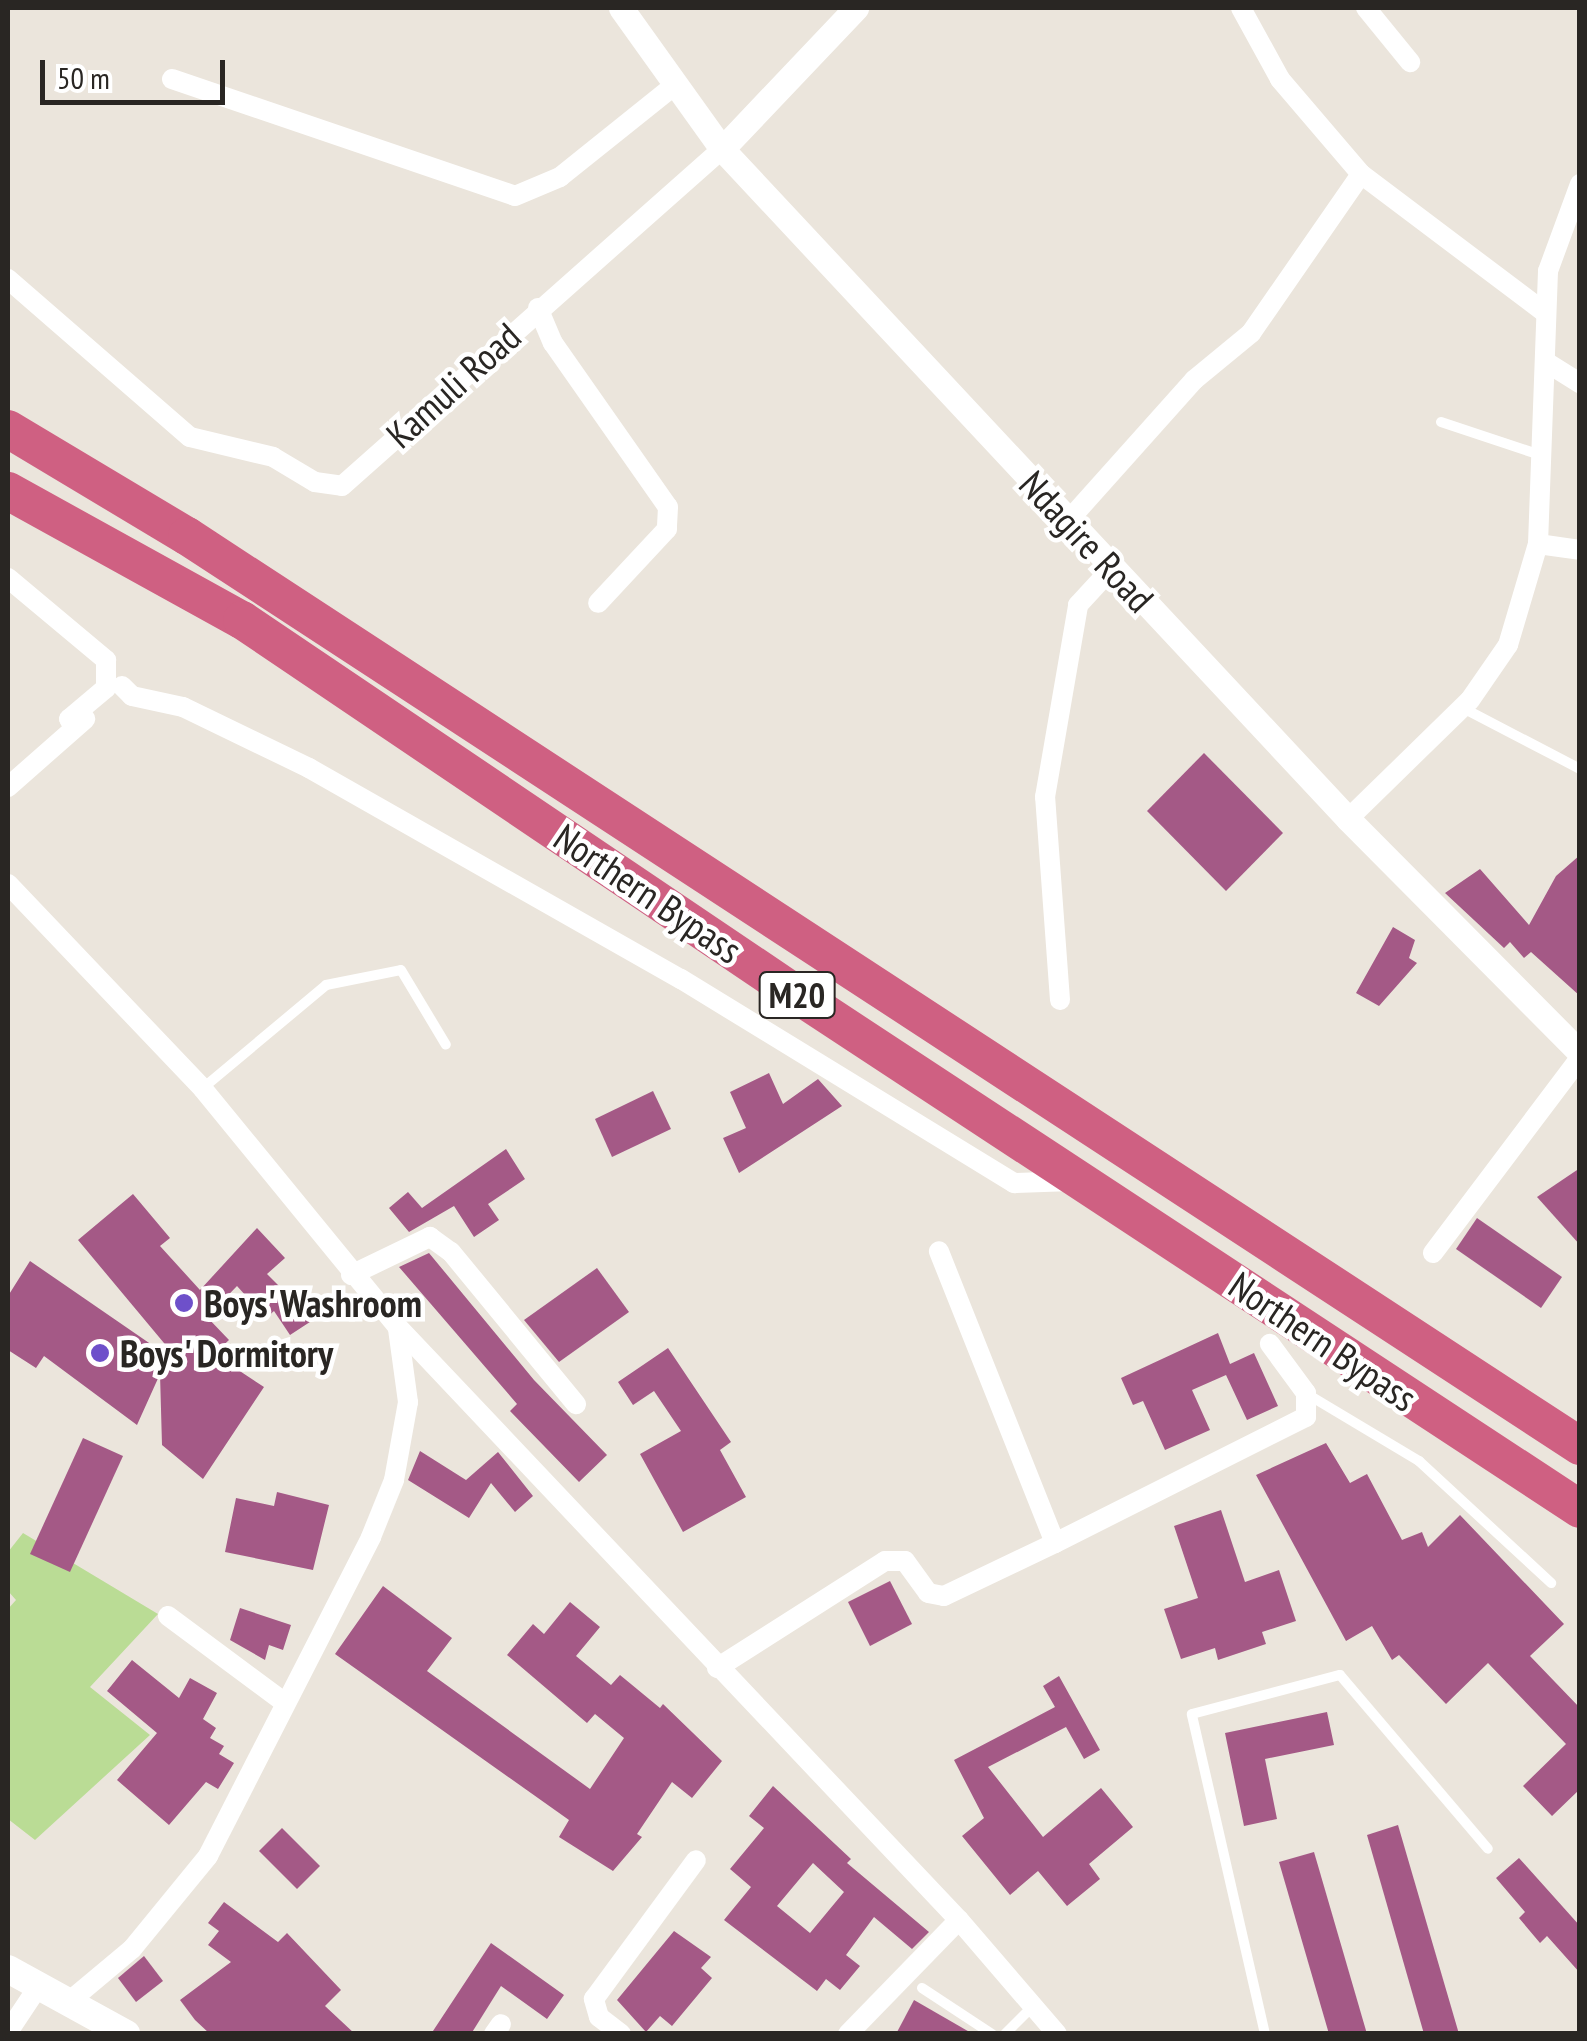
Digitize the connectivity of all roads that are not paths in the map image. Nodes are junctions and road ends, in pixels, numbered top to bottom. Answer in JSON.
{"nodes":[{"id":1,"x":621,"y":8,"type":"edge"},
{"id":2,"x":856,"y":8,"type":"edge"},
{"id":3,"x":1241,"y":8,"type":"edge"},
{"id":4,"x":1366,"y":8,"type":"edge"},
{"id":5,"x":1410,"y":62,"type":"dead end"},
{"id":6,"x":172,"y":79,"type":"dead end"},
{"id":7,"x":675,"y":85,"type":"junction"},
{"id":8,"x":722,"y":150,"type":"junction"},
{"id":9,"x":1360,"y":174,"type":"junction"},
{"id":10,"x":1580,"y":184,"type":"edge"},
{"id":11,"x":8,"y":279,"type":"edge"},
{"id":12,"x":538,"y":308,"type":"junction"},
{"id":13,"x":1544,"y":312,"type":"junction"},
{"id":14,"x":1546,"y":362,"type":"junction"},
{"id":15,"x":1580,"y":383,"type":"edge"},
{"id":16,"x":1441,"y":422,"type":"dead end"},
{"id":17,"x":8,"y":429,"type":"edge"},
{"id":18,"x":1544,"y":456,"type":"junction"},
{"id":19,"x":8,"y":491,"type":"edge"},
{"id":20,"x":1068,"y":521,"type":"junction"},
{"id":21,"x":1538,"y":544,"type":"junction"},
{"id":22,"x":1580,"y":550,"type":"edge"},
{"id":23,"x":1112,"y":568,"type":"junction"},
{"id":24,"x":8,"y":578,"type":"edge"},
{"id":25,"x":598,"y":604,"type":"dead end"},
{"id":26,"x":1462,"y":708,"type":"junction"},
{"id":27,"x":75,"y":727,"type":"junction"},
{"id":28,"x":1580,"y":770,"type":"edge"},
{"id":29,"x":8,"y":787,"type":"edge"},
{"id":30,"x":1348,"y":818,"type":"junction"},
{"id":31,"x":8,"y":884,"type":"edge"},
{"id":32,"x":1060,"y":1000,"type":"dead end"},
{"id":33,"x":446,"y":1045,"type":"dead end"},
{"id":34,"x":1578,"y":1049,"type":"edge"},
{"id":35,"x":202,"y":1089,"type":"junction"},
{"id":36,"x":1086,"y":1181,"type":"junction"},
{"id":37,"x":939,"y":1252,"type":"dead end"},
{"id":38,"x":1433,"y":1252,"type":"dead end"},
{"id":39,"x":351,"y":1276,"type":"junction"},
{"id":40,"x":398,"y":1327,"type":"junction"},
{"id":41,"x":1270,"y":1344,"type":"dead end"},
{"id":42,"x":1306,"y":1394,"type":"junction"},
{"id":43,"x":576,"y":1404,"type":"dead end"},
{"id":44,"x":1580,"y":1446,"type":"edge"},
{"id":45,"x":1580,"y":1509,"type":"edge"},
{"id":46,"x":1055,"y":1543,"type":"junction"},
{"id":47,"x":1551,"y":1583,"type":"dead end"},
{"id":48,"x":168,"y":1616,"type":"dead end"},
{"id":49,"x":717,"y":1668,"type":"junction"},
{"id":50,"x":285,"y":1703,"type":"junction"},
{"id":51,"x":1488,"y":1848,"type":"dead end"},
{"id":52,"x":696,"y":1860,"type":"dead end"},
{"id":53,"x":958,"y":1920,"type":"junction"},
{"id":54,"x":8,"y":1969,"type":"edge"},
{"id":55,"x":40,"y":1984,"type":"junction"},
{"id":56,"x":922,"y":1988,"type":"dead end"},
{"id":57,"x":71,"y":2000,"type":"junction"},
{"id":58,"x":1033,"y":2006,"type":"junction"},
{"id":59,"x":8,"y":2032,"type":"edge"},
{"id":60,"x":126,"y":2034,"type":"edge"},
{"id":61,"x":621,"y":2034,"type":"edge"},
{"id":62,"x":848,"y":2034,"type":"edge"},
{"id":63,"x":992,"y":2034,"type":"edge"},
{"id":64,"x":1005,"y":2034,"type":"edge"},
{"id":65,"x":1057,"y":2034,"type":"edge"},
{"id":66,"x":1266,"y":2034,"type":"edge"}],
"edges":[{"from":1,"to":7,"type":"street","name":"Ndagire Road"},
{"from":2,"to":8,"type":"street","name":"Kamuli Road"},
{"from":3,"to":9,"type":"street"},
{"from":4,"to":5,"type":"street"},
{"from":6,"to":7,"type":"street"},
{"from":7,"to":8,"type":"street","name":"Ndagire Road"},
{"from":8,"to":12,"type":"street","name":"Kamuli Road"},
{"from":8,"to":20,"type":"street","name":"Ndagire Road"},
{"from":9,"to":13,"type":"street"},
{"from":9,"to":20,"type":"street"},
{"from":10,"to":13,"type":"street"},
{"from":11,"to":12,"type":"street","name":"Kamuli Road"},
{"from":12,"to":25,"type":"street"},
{"from":13,"to":14,"type":"street"},
{"from":14,"to":15,"type":"street"},
{"from":14,"to":18,"type":"street"},
{"from":16,"to":18,"type":"lane"},
{"from":17,"to":44,"type":"highway","name":"Northern Bypass","number":"M20"},
{"from":18,"to":21,"type":"street"},
{"from":19,"to":36,"type":"highway","name":"Northern Bypass","number":"M20"},
{"from":20,"to":23,"type":"street","name":"Ndagire Road"},
{"from":21,"to":22,"type":"street"},
{"from":21,"to":26,"type":"street"},
{"from":23,"to":30,"type":"street","name":"Ndagire Road"},
{"from":23,"to":32,"type":"street"},
{"from":24,"to":27,"type":"street"},
{"from":26,"to":28,"type":"lane"},
{"from":26,"to":30,"type":"street"},
{"from":27,"to":29,"type":"street"},
{"from":27,"to":36,"type":"street"},
{"from":30,"to":34,"type":"street","name":"Ndagire Road"},
{"from":31,"to":35,"type":"street"},
{"from":33,"to":35,"type":"lane"},
{"from":34,"to":38,"type":"street"},
{"from":35,"to":39,"type":"street"},
{"from":36,"to":45,"type":"highway","name":"Northern Bypass","number":"M20"},
{"from":37,"to":46,"type":"street"},
{"from":39,"to":40,"type":"street"},
{"from":39,"to":43,"type":"street"},
{"from":40,"to":49,"type":"street"},
{"from":40,"to":50,"type":"street"},
{"from":41,"to":42,"type":"street"},
{"from":42,"to":46,"type":"street"},
{"from":42,"to":47,"type":"lane"},
{"from":46,"to":49,"type":"street"},
{"from":48,"to":50,"type":"street"},
{"from":49,"to":53,"type":"street"},
{"from":50,"to":57,"type":"street"},
{"from":51,"to":66,"type":"lane"},
{"from":52,"to":61,"type":"street"},
{"from":53,"to":58,"type":"street"},
{"from":53,"to":62,"type":"street"},
{"from":54,"to":55,"type":"main road"},
{"from":55,"to":57,"type":"main road"},
{"from":55,"to":59,"type":"street"},
{"from":56,"to":63,"type":"lane"},
{"from":57,"to":60,"type":"main road"},
{"from":58,"to":64,"type":"lane"},
{"from":58,"to":65,"type":"street"}]}
